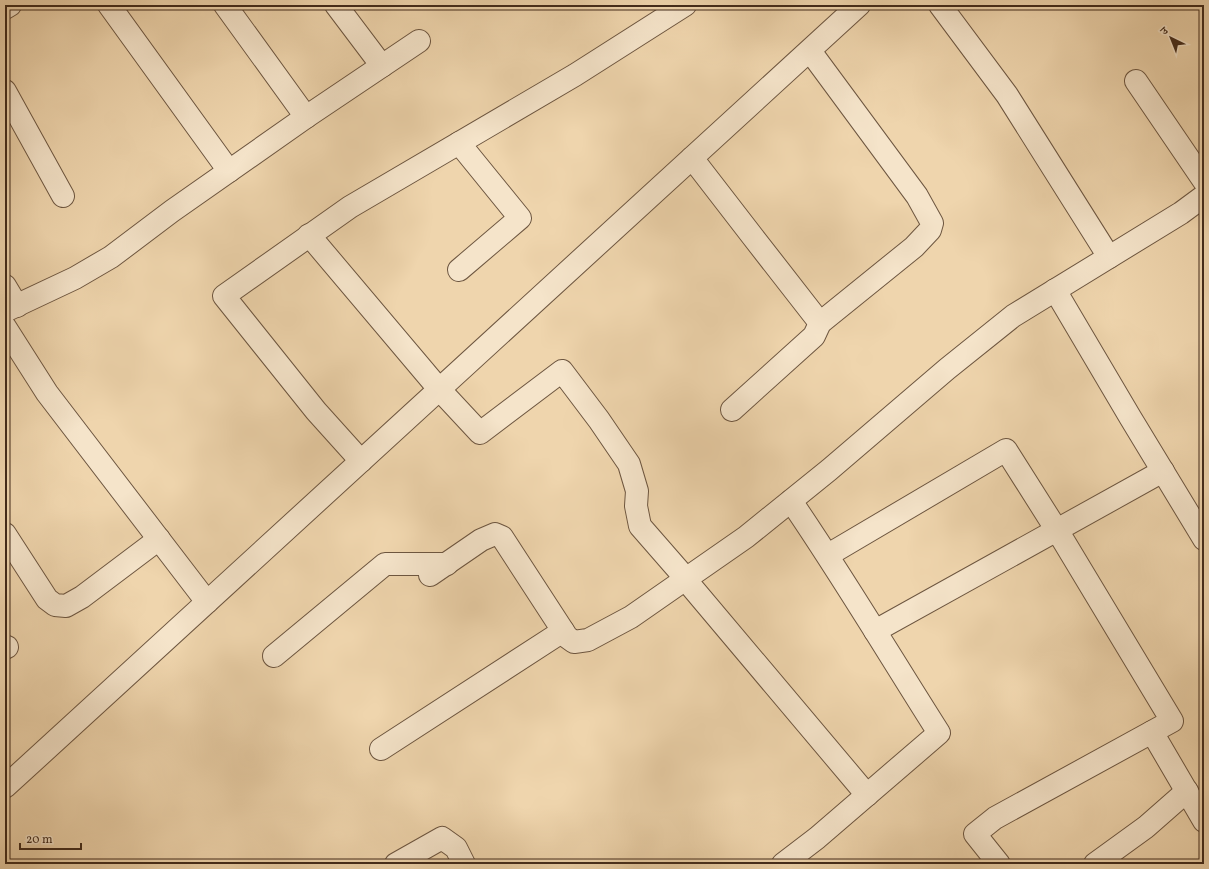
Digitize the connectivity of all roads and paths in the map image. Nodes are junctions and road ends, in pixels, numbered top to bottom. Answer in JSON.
{"nodes":[{"id":1,"x":10,"y":5,"type":"edge"},
{"id":2,"x":109,"y":5,"type":"edge"},
{"id":3,"x":225,"y":5,"type":"edge"},
{"id":4,"x":336,"y":5,"type":"edge"},
{"id":5,"x":685,"y":5,"type":"edge"},
{"id":6,"x":859,"y":5,"type":"edge"},
{"id":7,"x":940,"y":5,"type":"edge"},
{"id":8,"x":5,"y":8,"type":"edge"},
{"id":9,"x":419,"y":41,"type":"dead end"},
{"id":10,"x":810,"y":51,"type":"junction"},
{"id":11,"x":382,"y":66,"type":"junction"},
{"id":12,"x":1136,"y":81,"type":"dead end"},
{"id":13,"x":5,"y":91,"type":"edge"},
{"id":14,"x":306,"y":117,"type":"junction"},
{"id":15,"x":459,"y":143,"type":"junction"},
{"id":16,"x":692,"y":158,"type":"junction"},
{"id":17,"x":229,"y":171,"type":"junction"},
{"id":18,"x":1204,"y":181,"type":"edge"},
{"id":19,"x":63,"y":196,"type":"dead end"},
{"id":20,"x":1204,"y":196,"type":"edge"},
{"id":21,"x":309,"y":235,"type":"junction"},
{"id":22,"x":1109,"y":257,"type":"junction"},
{"id":23,"x":459,"y":270,"type":"dead end"},
{"id":24,"x":5,"y":286,"type":"edge"},
{"id":25,"x":1056,"y":290,"type":"junction"},
{"id":26,"x":11,"y":309,"type":"edge"},
{"id":27,"x":820,"y":322,"type":"junction"},
{"id":28,"x":5,"y":327,"type":"edge"},
{"id":29,"x":439,"y":389,"type":"junction"},
{"id":30,"x":732,"y":410,"type":"dead end"},
{"id":31,"x":361,"y":461,"type":"junction"},
{"id":32,"x":1162,"y":471,"type":"junction"},
{"id":33,"x":791,"y":501,"type":"junction"},
{"id":34,"x":1056,"y":530,"type":"junction"},
{"id":35,"x":5,"y":534,"type":"edge"},
{"id":36,"x":1204,"y":539,"type":"edge"},
{"id":37,"x":159,"y":540,"type":"junction"},
{"id":38,"x":828,"y":555,"type":"junction"},
{"id":39,"x":685,"y":579,"type":"junction"},
{"id":40,"x":207,"y":602,"type":"junction"},
{"id":41,"x":563,"y":631,"type":"junction"},
{"id":42,"x":875,"y":631,"type":"junction"},
{"id":43,"x":274,"y":656,"type":"dead end"},
{"id":44,"x":1152,"y":732,"type":"junction"},
{"id":45,"x":380,"y":749,"type":"dead end"},
{"id":46,"x":5,"y":787,"type":"edge"},
{"id":47,"x":1187,"y":791,"type":"junction"},
{"id":48,"x":867,"y":794,"type":"junction"},
{"id":49,"x":1204,"y":821,"type":"edge"},
{"id":50,"x":396,"y":864,"type":"edge"},
{"id":51,"x":464,"y":864,"type":"edge"},
{"id":52,"x":783,"y":864,"type":"edge"},
{"id":53,"x":1000,"y":864,"type":"edge"},
{"id":54,"x":1096,"y":864,"type":"edge"}],
"edges":[{"from":1,"to":8,"type":"street"},
{"from":2,"to":17,"type":"street"},
{"from":3,"to":14,"type":"street"},
{"from":4,"to":11,"type":"street"},
{"from":5,"to":15,"type":"street"},
{"from":6,"to":10,"type":"street"},
{"from":7,"to":22,"type":"street"},
{"from":9,"to":11,"type":"street"},
{"from":10,"to":16,"type":"street"},
{"from":10,"to":27,"type":"street"},
{"from":11,"to":14,"type":"street"},
{"from":12,"to":18,"type":"street"},
{"from":13,"to":19,"type":"street"},
{"from":14,"to":17,"type":"street"},
{"from":15,"to":21,"type":"street"},
{"from":15,"to":23,"type":"street"},
{"from":16,"to":27,"type":"street"},
{"from":16,"to":29,"type":"street"},
{"from":17,"to":26,"type":"street"},
{"from":20,"to":22,"type":"street"},
{"from":21,"to":29,"type":"street"},
{"from":21,"to":31,"type":"street"},
{"from":22,"to":25,"type":"street"},
{"from":24,"to":26,"type":"street"},
{"from":25,"to":32,"type":"street"},
{"from":25,"to":33,"type":"street"},
{"from":27,"to":30,"type":"street"},
{"from":28,"to":37,"type":"street"},
{"from":29,"to":31,"type":"street"},
{"from":29,"to":39,"type":"street"},
{"from":31,"to":40,"type":"street"},
{"from":32,"to":34,"type":"street"},
{"from":32,"to":36,"type":"street"},
{"from":33,"to":38,"type":"street"},
{"from":33,"to":39,"type":"street"},
{"from":34,"to":38,"type":"street"},
{"from":34,"to":42,"type":"street"},
{"from":34,"to":44,"type":"street"},
{"from":35,"to":37,"type":"street"},
{"from":37,"to":40,"type":"street"},
{"from":38,"to":42,"type":"street"},
{"from":39,"to":41,"type":"street"},
{"from":39,"to":48,"type":"street"},
{"from":40,"to":46,"type":"street"},
{"from":41,"to":43,"type":"street"},
{"from":41,"to":45,"type":"street"},
{"from":42,"to":48,"type":"street"},
{"from":44,"to":47,"type":"street"},
{"from":44,"to":53,"type":"street"},
{"from":47,"to":49,"type":"street"},
{"from":47,"to":54,"type":"street"},
{"from":48,"to":52,"type":"street"},
{"from":50,"to":51,"type":"street"}]}
